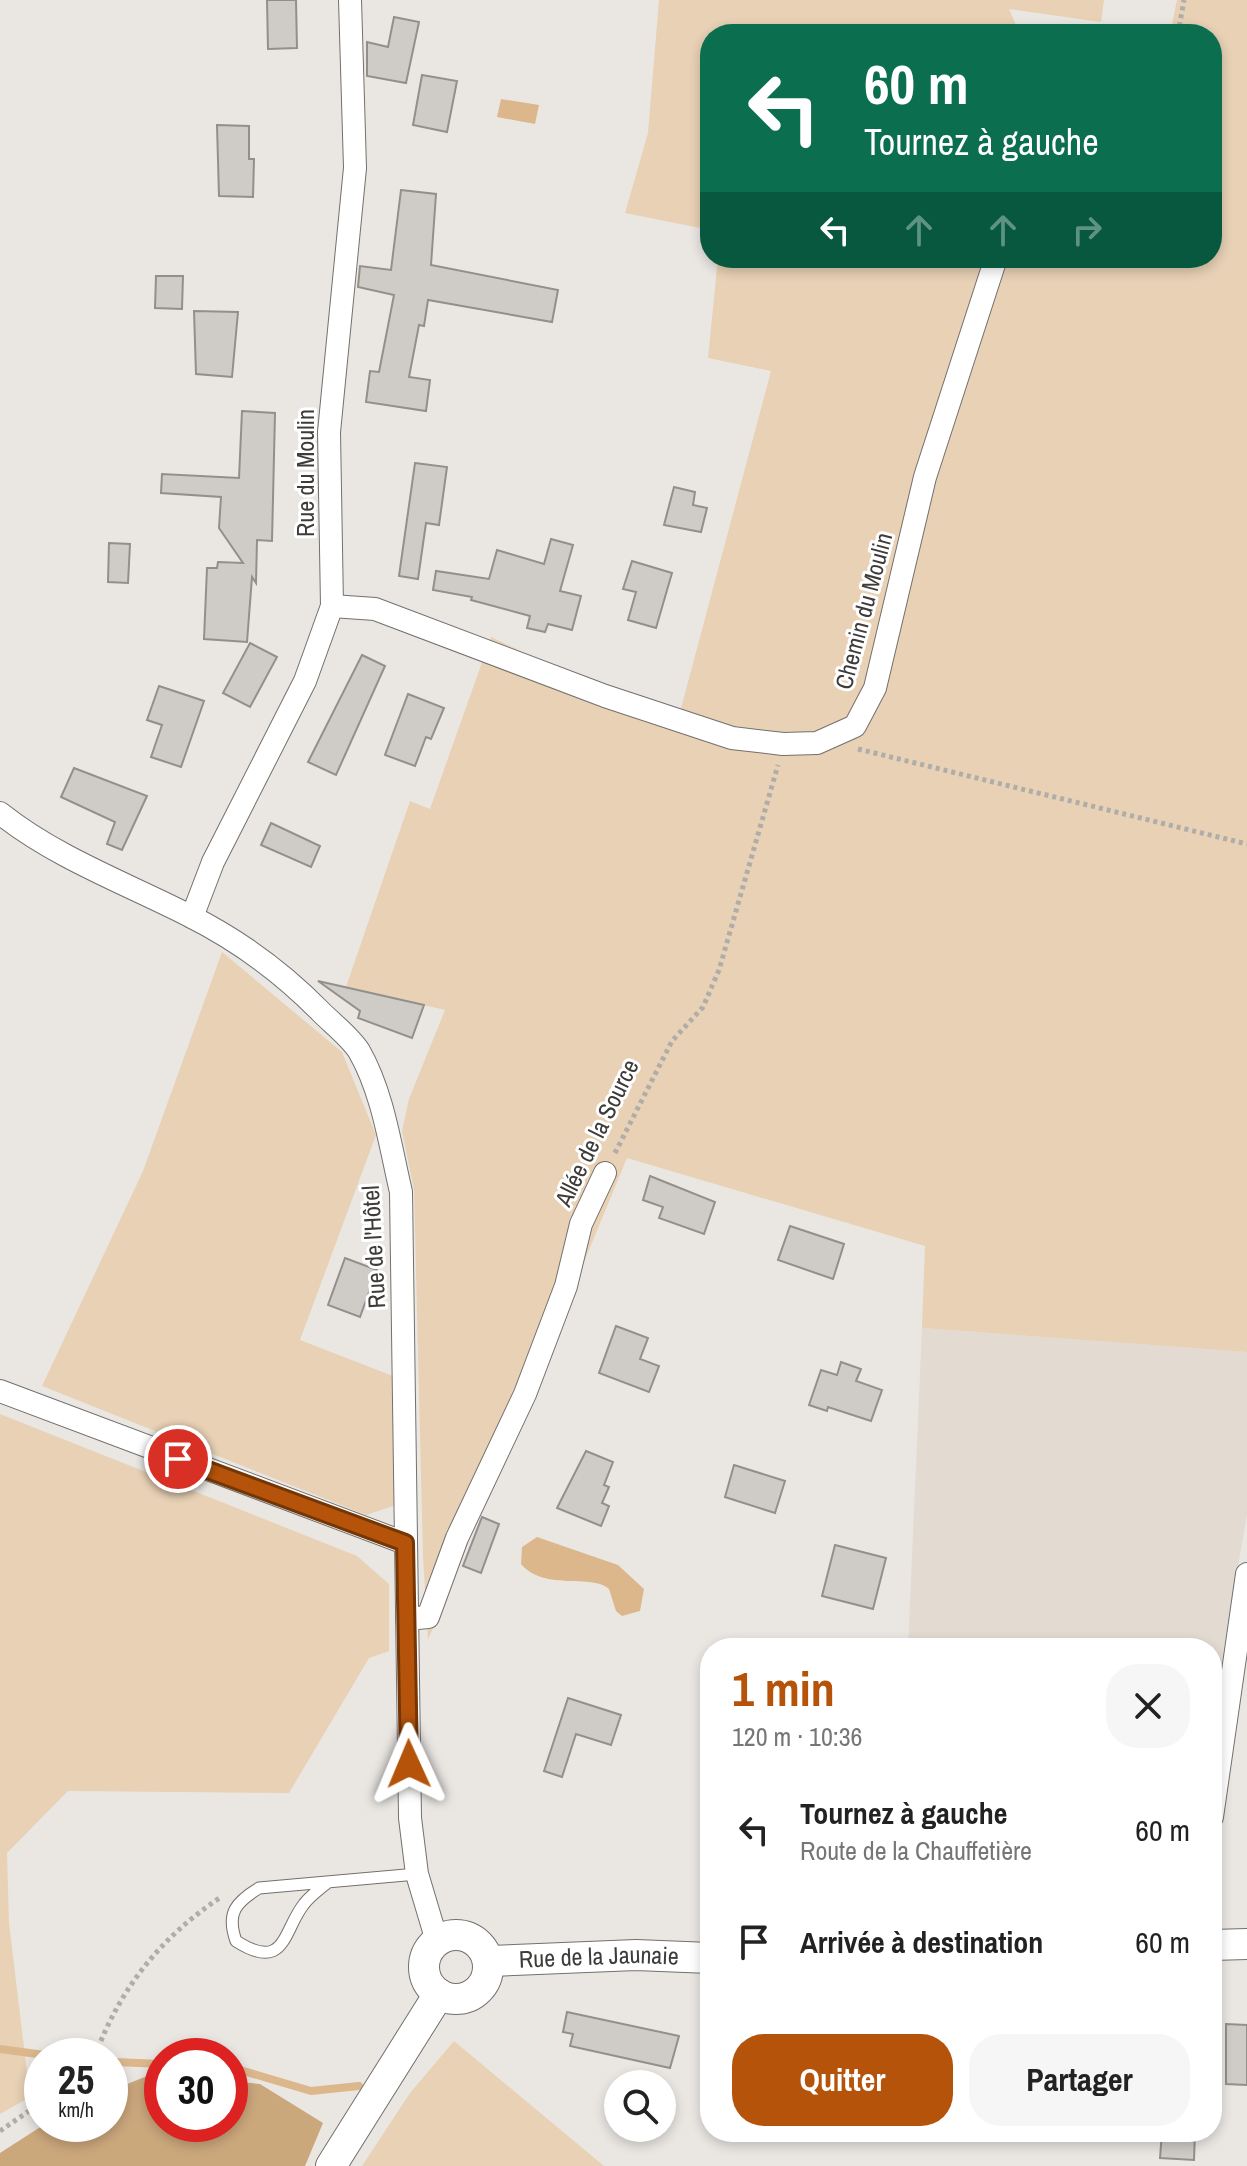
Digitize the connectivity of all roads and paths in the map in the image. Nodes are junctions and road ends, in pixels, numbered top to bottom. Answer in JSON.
{"nodes":[{"id":1,"x":350,"y":0,"type":"edge"},
{"id":2,"x":1184,"y":0,"type":"edge"},
{"id":3,"x":1180,"y":24,"type":"edge"},
{"id":4,"x":993,"y":268,"type":"edge"},
{"id":5,"x":332,"y":606,"type":"junction"},
{"id":6,"x":817,"y":743,"type":"junction"},
{"id":7,"x":783,"y":744,"type":"junction"},
{"id":8,"x":0,"y":813,"type":"edge"},
{"id":9,"x":1247,"y":844,"type":"edge"},
{"id":10,"x":192,"y":917,"type":"junction"},
{"id":11,"x":605,"y":1173,"type":"joint"},
{"id":12,"x":0,"y":1391,"type":"edge"},
{"id":13,"x":405,"y":1543,"type":"junction"},
{"id":14,"x":1247,"y":1574,"type":"edge"},
{"id":15,"x":407,"y":1619,"type":"junction"},
{"id":16,"x":1222,"y":1748,"type":"edge"},
{"id":17,"x":417,"y":1874,"type":"junction"},
{"id":18,"x":328,"y":1882,"type":"junction"},
{"id":19,"x":259,"y":1888,"type":"junction"},
{"id":20,"x":437,"y":1941,"type":"junction"},
{"id":21,"x":1247,"y":1944,"type":"edge"},
{"id":22,"x":1222,"y":1945,"type":"edge"},
{"id":23,"x":700,"y":1958,"type":"edge"},
{"id":24,"x":489,"y":1961,"type":"junction"},
{"id":25,"x":439,"y":1994,"type":"junction"},
{"id":26,"x":102,"y":2038,"type":"edge"},
{"id":27,"x":24,"y":2114,"type":"edge"},
{"id":28,"x":0,"y":2131,"type":"edge"},
{"id":29,"x":331,"y":2166,"type":"edge"}],
"edges":[{"from":1,"to":5,"type":"street","name":"Rue du Moulin"},
{"from":2,"to":3,"type":"path"},
{"from":4,"to":6,"type":"street","name":"Chemin du Moulin"},
{"from":5,"to":7,"type":"street","name":"Chemin du Moulin"},
{"from":5,"to":10,"type":"street","name":"Rue du Moulin"},
{"from":6,"to":7,"type":"street","name":"Chemin du Moulin"},
{"from":6,"to":9,"type":"path"},
{"from":7,"to":11,"type":"path","name":"Allée de la Source"},
{"from":8,"to":10,"type":"street","name":"Rue de l'Hôtel"},
{"from":10,"to":13,"type":"street","name":"Rue de l'Hôtel"},
{"from":11,"to":15,"type":"street","name":"Allée de la Source"},
{"from":12,"to":13,"type":"street"},
{"from":13,"to":15,"type":"street","name":"Rue de l'Hôtel"},
{"from":14,"to":16,"type":"street"},
{"from":15,"to":17,"type":"street","name":"Rue de l'Hôtel"},
{"from":17,"to":18,"type":"lane"},
{"from":17,"to":20,"type":"street","name":"Rue de l'Hôtel"},
{"from":18,"to":19,"type":"lane"},
{"from":18,"to":19,"type":"lane"},
{"from":19,"to":26,"type":"path"},
{"from":20,"to":24,"type":"main road"},
{"from":20,"to":25,"type":"main road"},
{"from":21,"to":22,"type":"main road"},
{"from":23,"to":24,"type":"main road","name":"Rue de la Jaunaie"},
{"from":24,"to":25,"type":"main road"},
{"from":25,"to":29,"type":"main road"},
{"from":27,"to":28,"type":"path"}]}
